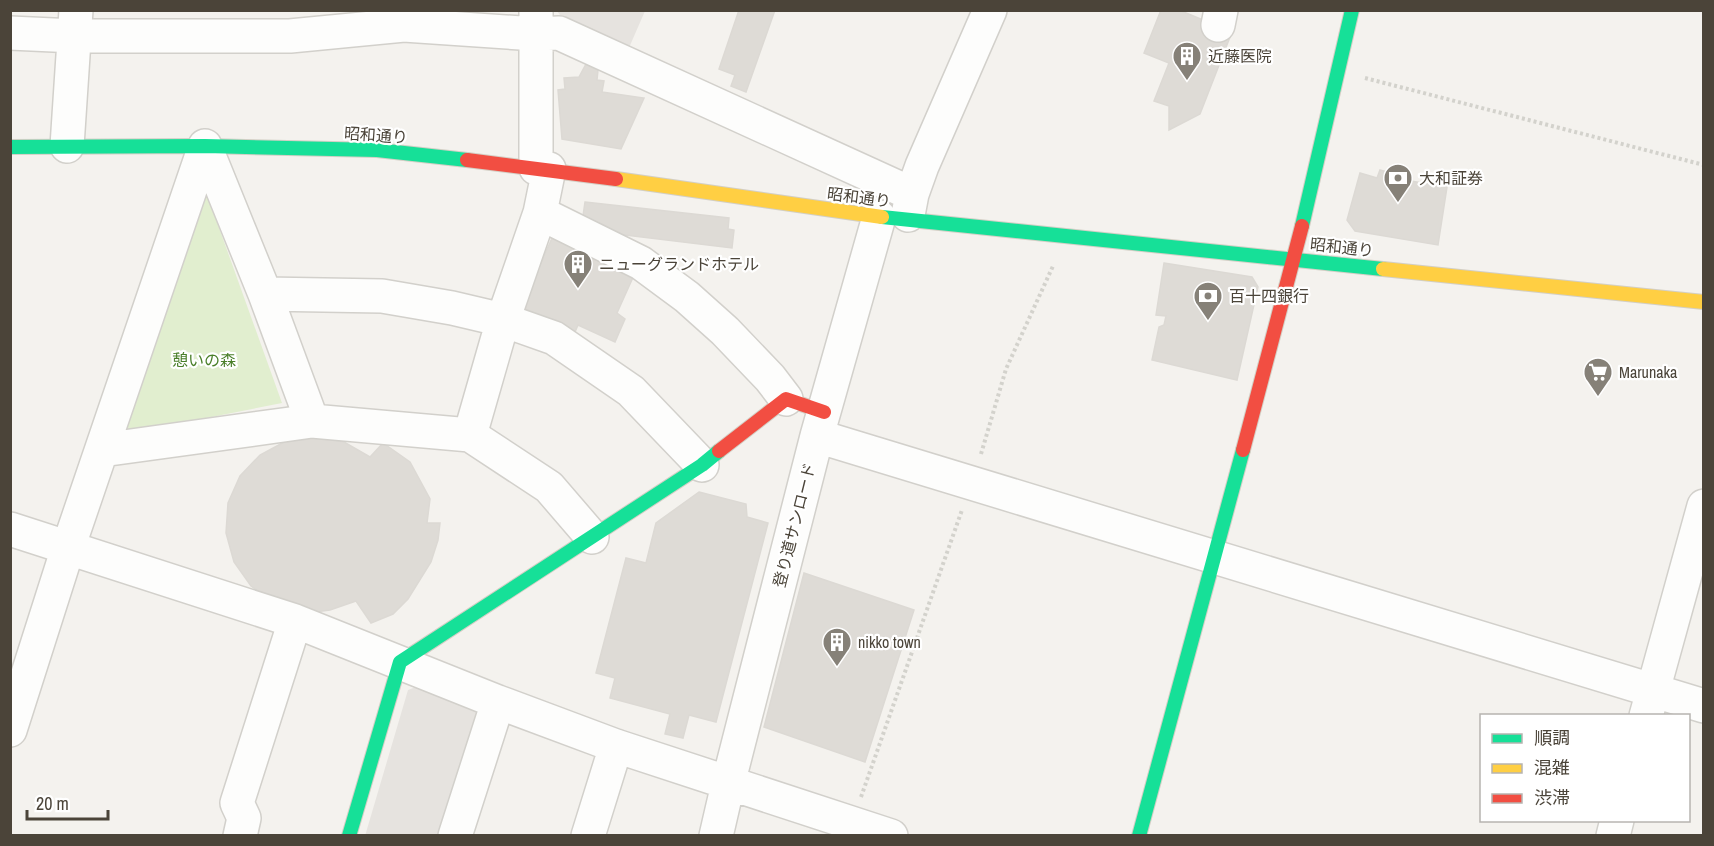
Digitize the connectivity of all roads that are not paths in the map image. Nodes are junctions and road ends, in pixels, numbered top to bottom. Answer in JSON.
{"nodes":[{"id":1,"x":990,"y":10,"type":"edge"},
{"id":2,"x":1352,"y":10,"type":"edge"},
{"id":3,"x":536,"y":22,"type":"edge"},
{"id":4,"x":75,"y":23,"type":"edge"},
{"id":5,"x":10,"y":33,"type":"edge"},
{"id":6,"x":67,"y":146,"type":"junction"},
{"id":7,"x":205,"y":146,"type":"junction"},
{"id":8,"x":10,"y":147,"type":"edge"},
{"id":9,"x":542,"y":169,"type":"junction"},
{"id":10,"x":899,"y":210,"type":"junction"},
{"id":11,"x":540,"y":213,"type":"junction"},
{"id":12,"x":1294,"y":258,"type":"junction"},
{"id":13,"x":265,"y":294,"type":"junction"},
{"id":14,"x":1704,"y":302,"type":"edge"},
{"id":15,"x":503,"y":320,"type":"junction"},
{"id":16,"x":786,"y":399,"type":"junction"},
{"id":17,"x":312,"y":421,"type":"junction"},
{"id":18,"x":821,"y":424,"type":"junction"},
{"id":19,"x":470,"y":435,"type":"junction"},
{"id":20,"x":102,"y":450,"type":"junction"},
{"id":21,"x":702,"y":465,"type":"junction"},
{"id":22,"x":1704,"y":506,"type":"edge"},
{"id":23,"x":10,"y":529,"type":"edge"},
{"id":24,"x":592,"y":537,"type":"junction"},
{"id":25,"x":68,"y":548,"type":"junction"},
{"id":26,"x":1215,"y":558,"type":"junction"},
{"id":27,"x":295,"y":621,"type":"junction"},
{"id":28,"x":400,"y":662,"type":"junction"},
{"id":29,"x":18,"y":680,"type":"edge"},
{"id":30,"x":498,"y":702,"type":"junction"},
{"id":31,"x":1650,"y":703,"type":"edge"},
{"id":32,"x":1704,"y":706,"type":"edge"},
{"id":33,"x":10,"y":730,"type":"edge"},
{"id":34,"x":616,"y":746,"type":"junction"},
{"id":35,"x":728,"y":784,"type":"junction"},
{"id":36,"x":240,"y":836,"type":"edge"},
{"id":37,"x":349,"y":836,"type":"edge"},
{"id":38,"x":455,"y":836,"type":"edge"},
{"id":39,"x":588,"y":836,"type":"edge"},
{"id":40,"x":716,"y":836,"type":"edge"},
{"id":41,"x":891,"y":836,"type":"edge"},
{"id":42,"x":1139,"y":836,"type":"edge"}],
"edges":[{"from":1,"to":10,"type":"street","name":"登り道サンロード"},
{"from":2,"to":12,"type":"street"},
{"from":3,"to":4,"type":"street"},
{"from":3,"to":9,"type":"street"},
{"from":3,"to":10,"type":"street"},
{"from":4,"to":5,"type":"street"},
{"from":4,"to":6,"type":"street"},
{"from":6,"to":7,"type":"street","name":"昭和通り"},
{"from":6,"to":8,"type":"street","name":"昭和通り"},
{"from":7,"to":9,"type":"street","name":"昭和通り"},
{"from":7,"to":13,"type":"street"},
{"from":7,"to":20,"type":"street"},
{"from":9,"to":10,"type":"street","name":"昭和通り"},
{"from":9,"to":11,"type":"street"},
{"from":10,"to":12,"type":"street","name":"昭和通り"},
{"from":10,"to":18,"type":"street","name":"登り道サンロード"},
{"from":11,"to":15,"type":"street"},
{"from":11,"to":16,"type":"street"},
{"from":12,"to":14,"type":"street","name":"昭和通り"},
{"from":12,"to":26,"type":"street"},
{"from":13,"to":15,"type":"street"},
{"from":13,"to":17,"type":"street"},
{"from":15,"to":19,"type":"street"},
{"from":15,"to":21,"type":"street"},
{"from":16,"to":18,"type":"street"},
{"from":16,"to":21,"type":"street"},
{"from":17,"to":19,"type":"street"},
{"from":17,"to":20,"type":"street"},
{"from":18,"to":26,"type":"street"},
{"from":18,"to":35,"type":"street","name":"登り道サンロード"},
{"from":19,"to":24,"type":"street"},
{"from":20,"to":25,"type":"street"},
{"from":21,"to":24,"type":"street"},
{"from":22,"to":31,"type":"street"},
{"from":23,"to":25,"type":"street"},
{"from":24,"to":28,"type":"street"},
{"from":25,"to":27,"type":"street"},
{"from":25,"to":29,"type":"street"},
{"from":26,"to":31,"type":"street"},
{"from":26,"to":42,"type":"street"},
{"from":27,"to":28,"type":"street"},
{"from":27,"to":36,"type":"street"},
{"from":28,"to":30,"type":"street"},
{"from":28,"to":37,"type":"street"},
{"from":29,"to":33,"type":"street"},
{"from":30,"to":34,"type":"street"},
{"from":30,"to":38,"type":"street"},
{"from":31,"to":32,"type":"street"},
{"from":34,"to":35,"type":"street"},
{"from":34,"to":39,"type":"street"},
{"from":35,"to":40,"type":"street","name":"登り道サンロード"},
{"from":35,"to":41,"type":"street"}]}
